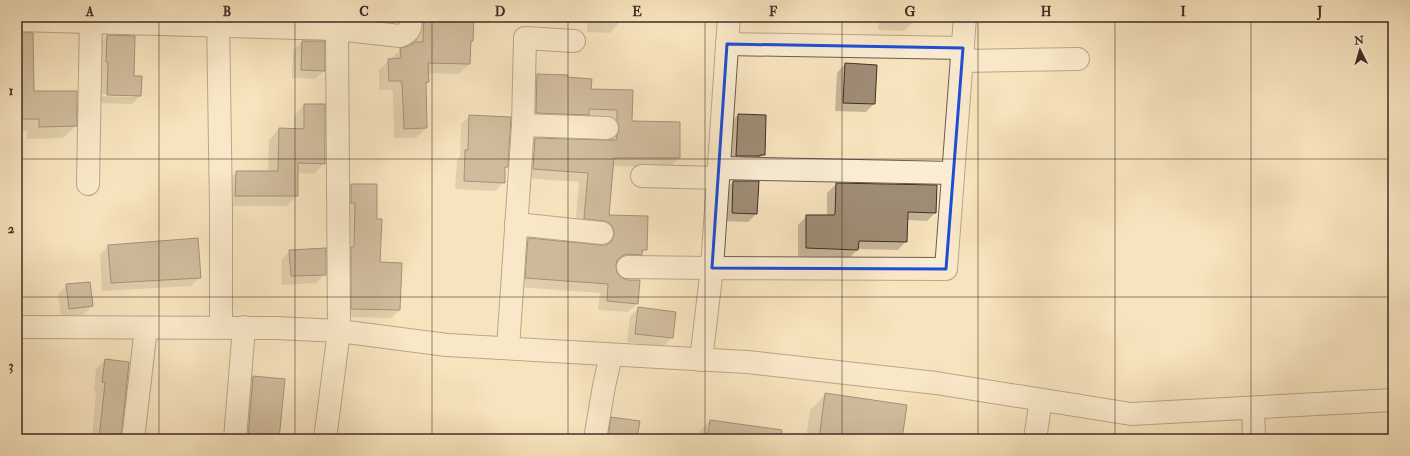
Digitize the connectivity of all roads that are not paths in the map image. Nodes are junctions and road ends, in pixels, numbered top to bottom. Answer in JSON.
{"nodes":[{"id":1,"x":411,"y":17,"type":"edge"},
{"id":2,"x":729,"y":17,"type":"edge"},
{"id":3,"x":965,"y":17,"type":"edge"},
{"id":4,"x":17,"y":20,"type":"edge"},
{"id":5,"x":92,"y":20,"type":"edge"},
{"id":6,"x":218,"y":21,"type":"edge"},
{"id":7,"x":334,"y":23,"type":"edge"},
{"id":8,"x":574,"y":40,"type":"dead end"},
{"id":9,"x":727,"y":44,"type":"junction"},
{"id":10,"x":962,"y":55,"type":"junction"},
{"id":11,"x":1078,"y":59,"type":"dead end"},
{"id":12,"x":523,"y":125,"type":"junction"},
{"id":13,"x":607,"y":128,"type":"dead end"},
{"id":14,"x":718,"y":173,"type":"junction"},
{"id":15,"x":953,"y":173,"type":"junction"},
{"id":16,"x":642,"y":176,"type":"dead end"},
{"id":17,"x":88,"y":184,"type":"dead end"},
{"id":18,"x":516,"y":224,"type":"junction"},
{"id":19,"x":602,"y":233,"type":"dead end"},
{"id":20,"x":628,"y":267,"type":"dead end"},
{"id":21,"x":712,"y":268,"type":"junction"},
{"id":22,"x":17,"y":327,"type":"edge"},
{"id":23,"x":221,"y":327,"type":"junction"},
{"id":24,"x":244,"y":327,"type":"junction"},
{"id":25,"x":146,"y":328,"type":"junction"},
{"id":26,"x":338,"y":331,"type":"junction"},
{"id":27,"x":508,"y":348,"type":"junction"},
{"id":28,"x":611,"y":355,"type":"junction"},
{"id":29,"x":701,"y":360,"type":"junction"},
{"id":30,"x":1041,"y":400,"type":"junction"},
{"id":31,"x":1393,"y":400,"type":"edge"},
{"id":32,"x":1252,"y":408,"type":"junction"},
{"id":33,"x":133,"y":439,"type":"edge"},
{"id":34,"x":235,"y":439,"type":"edge"},
{"id":35,"x":325,"y":439,"type":"edge"},
{"id":36,"x":595,"y":439,"type":"edge"},
{"id":37,"x":1035,"y":439,"type":"edge"},
{"id":38,"x":1254,"y":439,"type":"edge"}],
"edges":[{"from":1,"to":7,"type":"street"},
{"from":2,"to":9,"type":"street"},
{"from":3,"to":10,"type":"street"},
{"from":4,"to":5,"type":"street"},
{"from":5,"to":6,"type":"street"},
{"from":5,"to":17,"type":"street"},
{"from":6,"to":7,"type":"street"},
{"from":6,"to":23,"type":"street"},
{"from":7,"to":26,"type":"street"},
{"from":8,"to":12,"type":"street"},
{"from":9,"to":10,"type":"street"},
{"from":9,"to":14,"type":"street"},
{"from":10,"to":11,"type":"street"},
{"from":10,"to":15,"type":"street"},
{"from":12,"to":13,"type":"street"},
{"from":12,"to":18,"type":"street"},
{"from":14,"to":15,"type":"street"},
{"from":14,"to":16,"type":"street"},
{"from":14,"to":21,"type":"street"},
{"from":15,"to":21,"type":"street"},
{"from":18,"to":19,"type":"street"},
{"from":18,"to":27,"type":"street"},
{"from":20,"to":21,"type":"street"},
{"from":21,"to":29,"type":"street"},
{"from":22,"to":25,"type":"street"},
{"from":23,"to":24,"type":"street"},
{"from":23,"to":25,"type":"street"},
{"from":24,"to":26,"type":"street"},
{"from":24,"to":34,"type":"street"},
{"from":25,"to":33,"type":"street"},
{"from":26,"to":27,"type":"street"},
{"from":26,"to":35,"type":"street"},
{"from":27,"to":28,"type":"street"},
{"from":28,"to":29,"type":"street"},
{"from":28,"to":36,"type":"street"},
{"from":29,"to":30,"type":"street"},
{"from":30,"to":32,"type":"street"},
{"from":30,"to":37,"type":"street"},
{"from":31,"to":32,"type":"street"},
{"from":32,"to":38,"type":"street"}]}
